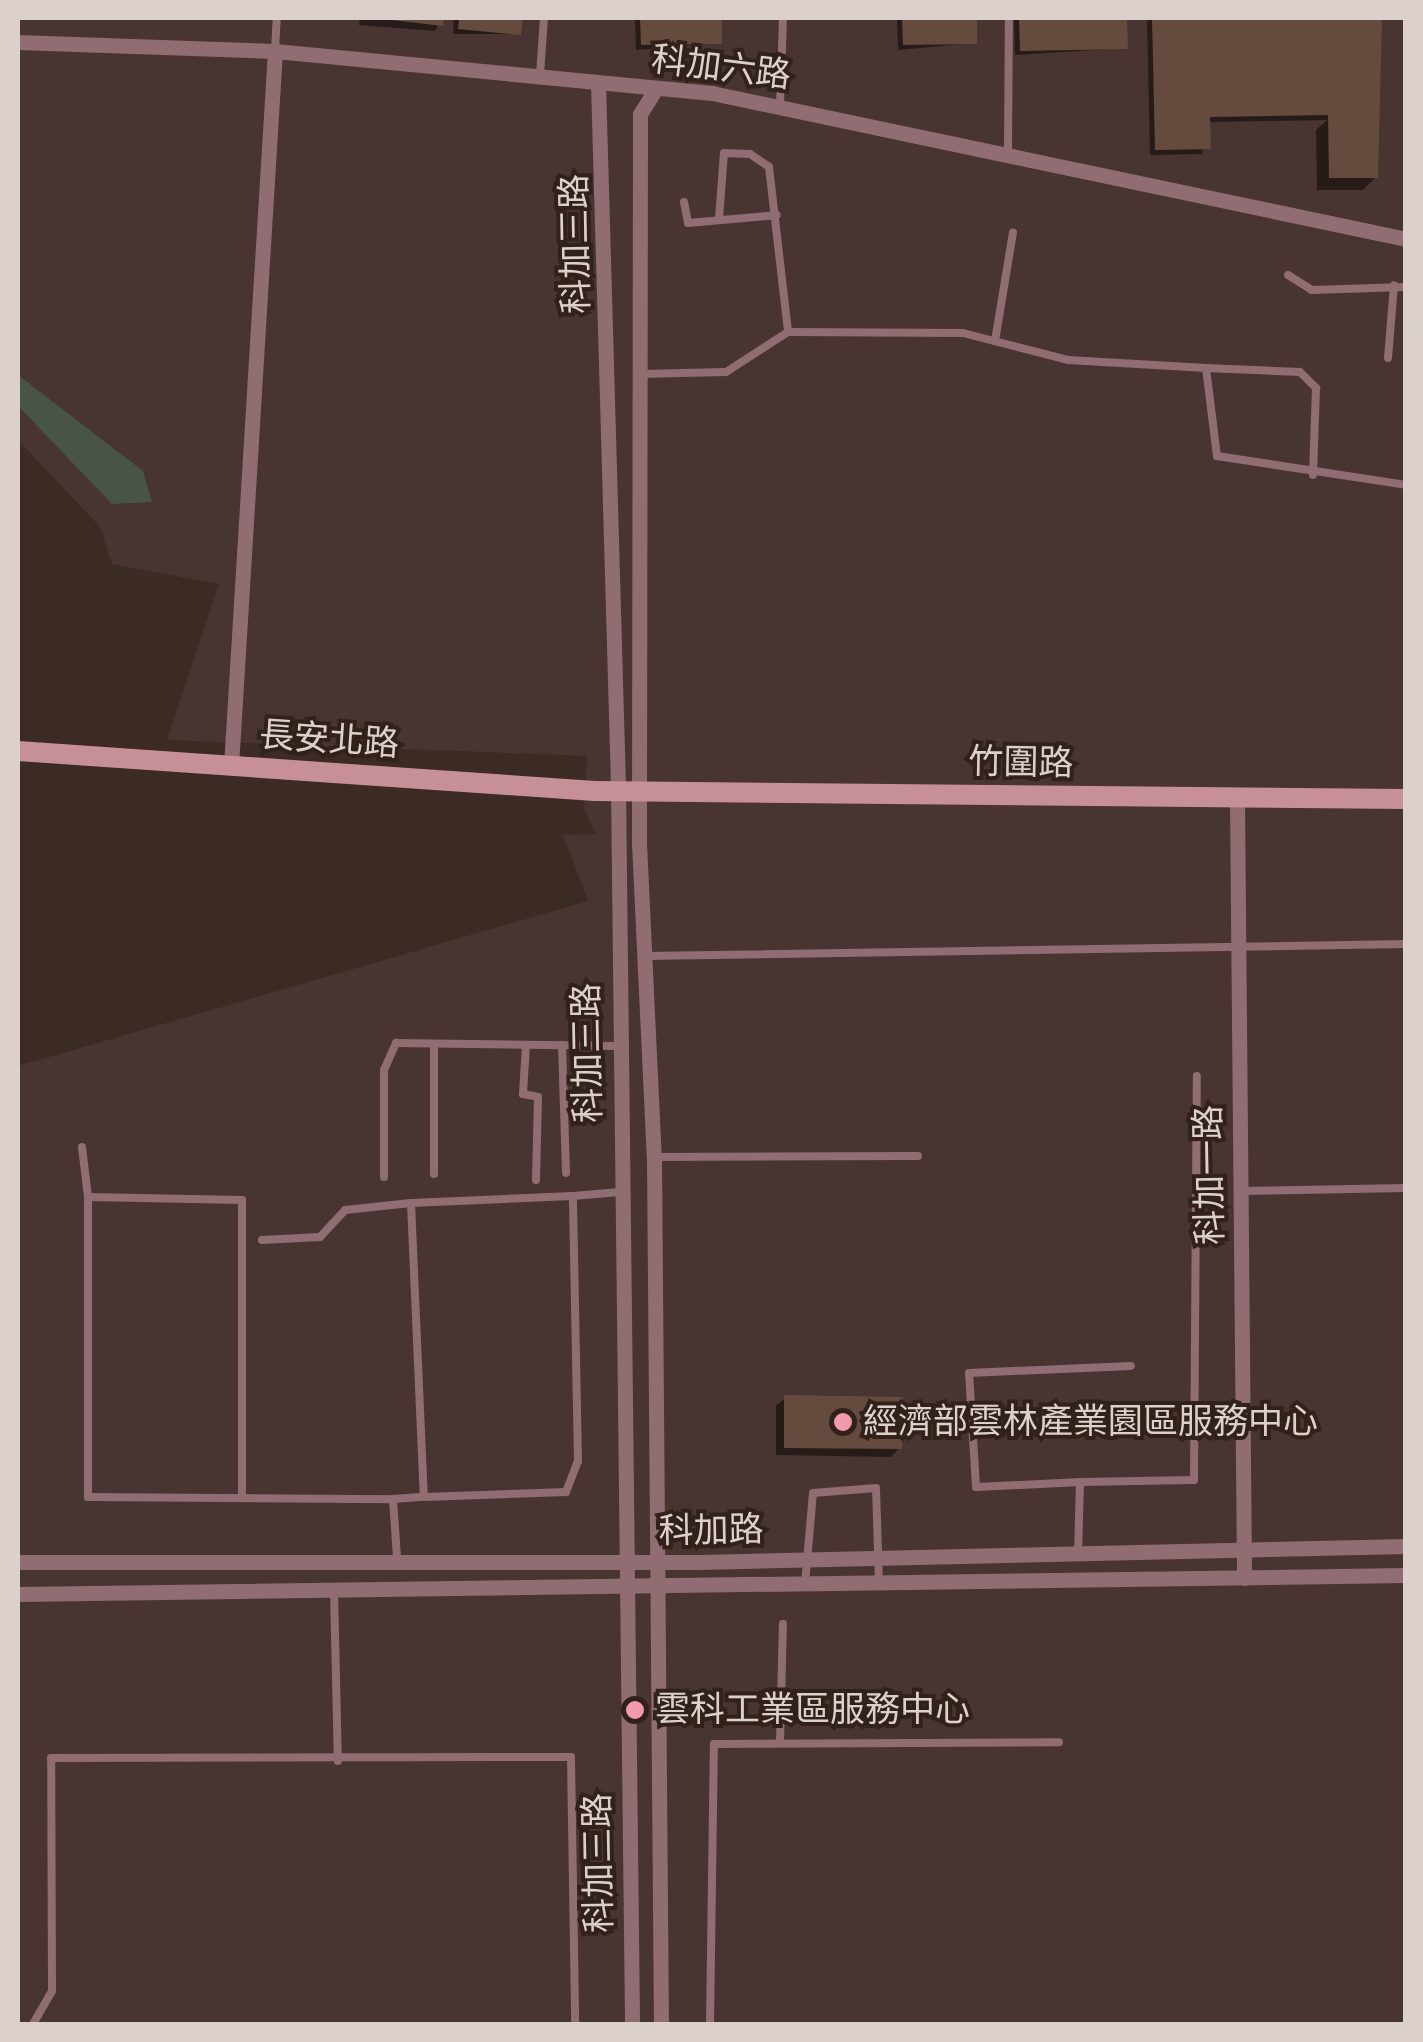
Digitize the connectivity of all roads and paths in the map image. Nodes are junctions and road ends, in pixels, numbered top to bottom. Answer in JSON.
{"nodes":[{"id":1,"x":277,"y":18,"type":"edge"},
{"id":2,"x":544,"y":18,"type":"edge"},
{"id":3,"x":784,"y":18,"type":"edge"},
{"id":4,"x":1009,"y":18,"type":"edge"},
{"id":5,"x":18,"y":42,"type":"edge"},
{"id":6,"x":275,"y":51,"type":"junction"},
{"id":7,"x":540,"y":75,"type":"junction"},
{"id":8,"x":598,"y":83,"type":"junction"},
{"id":9,"x":654,"y":90,"type":"junction"},
{"id":10,"x":780,"y":104,"type":"junction"},
{"id":11,"x":1008,"y":150,"type":"junction"},
{"id":12,"x":684,"y":202,"type":"dead end"},
{"id":13,"x":776,"y":215,"type":"junction"},
{"id":14,"x":719,"y":218,"type":"junction"},
{"id":15,"x":1013,"y":232,"type":"dead end"},
{"id":16,"x":1406,"y":239,"type":"edge"},
{"id":17,"x":1288,"y":275,"type":"dead end"},
{"id":18,"x":1394,"y":285,"type":"junction"},
{"id":19,"x":1406,"y":287,"type":"edge"},
{"id":20,"x":788,"y":332,"type":"junction"},
{"id":21,"x":996,"y":342,"type":"junction"},
{"id":22,"x":1388,"y":358,"type":"dead end"},
{"id":23,"x":1206,"y":368,"type":"junction"},
{"id":24,"x":637,"y":374,"type":"junction"},
{"id":25,"x":1313,"y":474,"type":"junction"},
{"id":26,"x":1406,"y":485,"type":"edge"},
{"id":27,"x":18,"y":751,"type":"edge"},
{"id":28,"x":231,"y":766,"type":"junction"},
{"id":29,"x":632,"y":786,"type":"junction"},
{"id":30,"x":1237,"y":800,"type":"junction"},
{"id":31,"x":1406,"y":800,"type":"edge"},
{"id":32,"x":1406,"y":944,"type":"edge"},
{"id":33,"x":1237,"y":946,"type":"junction"},
{"id":34,"x":644,"y":956,"type":"junction"},
{"id":35,"x":434,"y":1044,"type":"junction"},
{"id":36,"x":526,"y":1045,"type":"junction"},
{"id":37,"x":562,"y":1045,"type":"junction"},
{"id":38,"x":618,"y":1046,"type":"junction"},
{"id":39,"x":1197,"y":1076,"type":"dead end"},
{"id":40,"x":82,"y":1148,"type":"dead end"},
{"id":41,"x":654,"y":1156,"type":"junction"},
{"id":42,"x":918,"y":1156,"type":"dead end"},
{"id":43,"x":434,"y":1174,"type":"dead end"},
{"id":44,"x":566,"y":1174,"type":"dead end"},
{"id":45,"x":384,"y":1177,"type":"dead end"},
{"id":46,"x":536,"y":1180,"type":"dead end"},
{"id":47,"x":1406,"y":1188,"type":"edge"},
{"id":48,"x":1241,"y":1191,"type":"junction"},
{"id":49,"x":620,"y":1192,"type":"junction"},
{"id":50,"x":574,"y":1196,"type":"junction"},
{"id":51,"x":88,"y":1197,"type":"junction"},
{"id":52,"x":411,"y":1203,"type":"junction"},
{"id":53,"x":262,"y":1240,"type":"dead end"},
{"id":54,"x":1132,"y":1366,"type":"dead end"},
{"id":55,"x":1080,"y":1482,"type":"junction"},
{"id":56,"x":242,"y":1495,"type":"junction"},
{"id":57,"x":424,"y":1498,"type":"junction"},
{"id":58,"x":393,"y":1499,"type":"junction"},
{"id":59,"x":1406,"y":1546,"type":"edge"},
{"id":60,"x":1244,"y":1548,"type":"junction"},
{"id":61,"x":1078,"y":1554,"type":"junction"},
{"id":62,"x":398,"y":1557,"type":"junction"},
{"id":63,"x":878,"y":1558,"type":"junction"},
{"id":64,"x":807,"y":1560,"type":"junction"},
{"id":65,"x":18,"y":1562,"type":"edge"},
{"id":66,"x":624,"y":1562,"type":"junction"},
{"id":67,"x":660,"y":1562,"type":"junction"},
{"id":68,"x":1406,"y":1575,"type":"edge"},
{"id":69,"x":1244,"y":1578,"type":"junction"},
{"id":70,"x":879,"y":1583,"type":"junction"},
{"id":71,"x":805,"y":1584,"type":"junction"},
{"id":72,"x":624,"y":1587,"type":"junction"},
{"id":73,"x":658,"y":1588,"type":"junction"},
{"id":74,"x":334,"y":1590,"type":"junction"},
{"id":75,"x":18,"y":1594,"type":"edge"},
{"id":76,"x":783,"y":1624,"type":"dead end"},
{"id":77,"x":1059,"y":1742,"type":"dead end"},
{"id":78,"x":780,"y":1743,"type":"junction"},
{"id":79,"x":338,"y":1762,"type":"junction"},
{"id":80,"x":33,"y":2024,"type":"edge"},
{"id":81,"x":574,"y":2024,"type":"edge"},
{"id":82,"x":632,"y":2024,"type":"edge"},
{"id":83,"x":660,"y":2024,"type":"edge"},
{"id":84,"x":710,"y":2024,"type":"edge"}],
"edges":[{"from":1,"to":6,"type":"lane"},
{"from":2,"to":7,"type":"lane"},
{"from":3,"to":10,"type":"lane"},
{"from":4,"to":11,"type":"lane"},
{"from":5,"to":6,"type":"street","name":"科加六路"},
{"from":6,"to":7,"type":"street","name":"科加六路"},
{"from":6,"to":28,"type":"street"},
{"from":7,"to":8,"type":"street","name":"科加六路"},
{"from":8,"to":9,"type":"street","name":"科加六路"},
{"from":8,"to":29,"type":"street","name":"科加三路"},
{"from":9,"to":10,"type":"street","name":"科加六路"},
{"from":9,"to":24,"type":"street","name":"科加三路"},
{"from":10,"to":11,"type":"street","name":"科加六路"},
{"from":11,"to":16,"type":"street","name":"科加六路"},
{"from":12,"to":14,"type":"lane"},
{"from":13,"to":14,"type":"lane"},
{"from":13,"to":14,"type":"lane"},
{"from":13,"to":20,"type":"lane"},
{"from":15,"to":21,"type":"lane"},
{"from":17,"to":18,"type":"lane"},
{"from":18,"to":19,"type":"lane"},
{"from":18,"to":22,"type":"lane"},
{"from":20,"to":21,"type":"lane"},
{"from":20,"to":24,"type":"lane"},
{"from":21,"to":23,"type":"lane"},
{"from":23,"to":25,"type":"lane"},
{"from":23,"to":25,"type":"lane"},
{"from":24,"to":29,"type":"street","name":"科加三路"},
{"from":25,"to":26,"type":"lane"},
{"from":27,"to":28,"type":"street","name":"長安北路"},
{"from":28,"to":29,"type":"street","name":"長安北路"},
{"from":29,"to":30,"type":"street","name":"竹圍路"},
{"from":29,"to":34,"type":"street","name":"科加三路"},
{"from":29,"to":38,"type":"street","name":"科加三路"},
{"from":30,"to":31,"type":"street","name":"竹圍路"},
{"from":30,"to":33,"type":"street","name":"科加一路"},
{"from":32,"to":33,"type":"lane"},
{"from":33,"to":34,"type":"lane"},
{"from":33,"to":48,"type":"street","name":"科加一路"},
{"from":34,"to":41,"type":"street","name":"科加三路"},
{"from":35,"to":36,"type":"lane"},
{"from":35,"to":43,"type":"lane"},
{"from":35,"to":45,"type":"lane"},
{"from":36,"to":37,"type":"lane"},
{"from":36,"to":46,"type":"lane"},
{"from":37,"to":38,"type":"lane"},
{"from":37,"to":44,"type":"lane"},
{"from":38,"to":49,"type":"street","name":"科加三路"},
{"from":39,"to":55,"type":"lane"},
{"from":40,"to":51,"type":"lane"},
{"from":41,"to":42,"type":"lane"},
{"from":41,"to":67,"type":"street","name":"科加三路"},
{"from":47,"to":48,"type":"lane"},
{"from":48,"to":60,"type":"street","name":"科加一路"},
{"from":49,"to":50,"type":"lane"},
{"from":49,"to":66,"type":"street","name":"科加三路"},
{"from":50,"to":52,"type":"lane"},
{"from":50,"to":57,"type":"lane"},
{"from":51,"to":56,"type":"lane"},
{"from":51,"to":56,"type":"lane"},
{"from":52,"to":53,"type":"lane"},
{"from":52,"to":57,"type":"lane"},
{"from":54,"to":55,"type":"lane"},
{"from":55,"to":61,"type":"lane"},
{"from":56,"to":58,"type":"lane"},
{"from":57,"to":58,"type":"lane"},
{"from":58,"to":62,"type":"lane"},
{"from":59,"to":60,"type":"street","name":"科加路"},
{"from":60,"to":61,"type":"street","name":"科加路"},
{"from":60,"to":69,"type":"street","name":"科加一路"},
{"from":61,"to":63,"type":"street","name":"科加路"},
{"from":62,"to":65,"type":"street","name":"科加路"},
{"from":62,"to":66,"type":"street","name":"科加路"},
{"from":63,"to":64,"type":"street","name":"科加路"},
{"from":63,"to":64,"type":"lane"},
{"from":63,"to":70,"type":"lane"},
{"from":64,"to":67,"type":"street","name":"科加路"},
{"from":64,"to":71,"type":"lane"},
{"from":66,"to":67,"type":"street","name":"科加路"},
{"from":66,"to":72,"type":"street","name":"科加三路"},
{"from":67,"to":73,"type":"street","name":"科加三路"},
{"from":68,"to":69,"type":"street","name":"科加路"},
{"from":69,"to":70,"type":"street","name":"科加路"},
{"from":70,"to":71,"type":"street","name":"科加路"},
{"from":71,"to":73,"type":"street","name":"科加路"},
{"from":72,"to":73,"type":"street","name":"科加路"},
{"from":72,"to":74,"type":"street","name":"科加路"},
{"from":72,"to":82,"type":"street","name":"科加三路"},
{"from":73,"to":83,"type":"street","name":"科加三路"},
{"from":74,"to":75,"type":"street","name":"科加路"},
{"from":74,"to":79,"type":"lane"},
{"from":76,"to":78,"type":"lane"},
{"from":77,"to":78,"type":"lane"},
{"from":78,"to":84,"type":"lane"},
{"from":79,"to":80,"type":"lane"},
{"from":79,"to":81,"type":"lane"}]}
